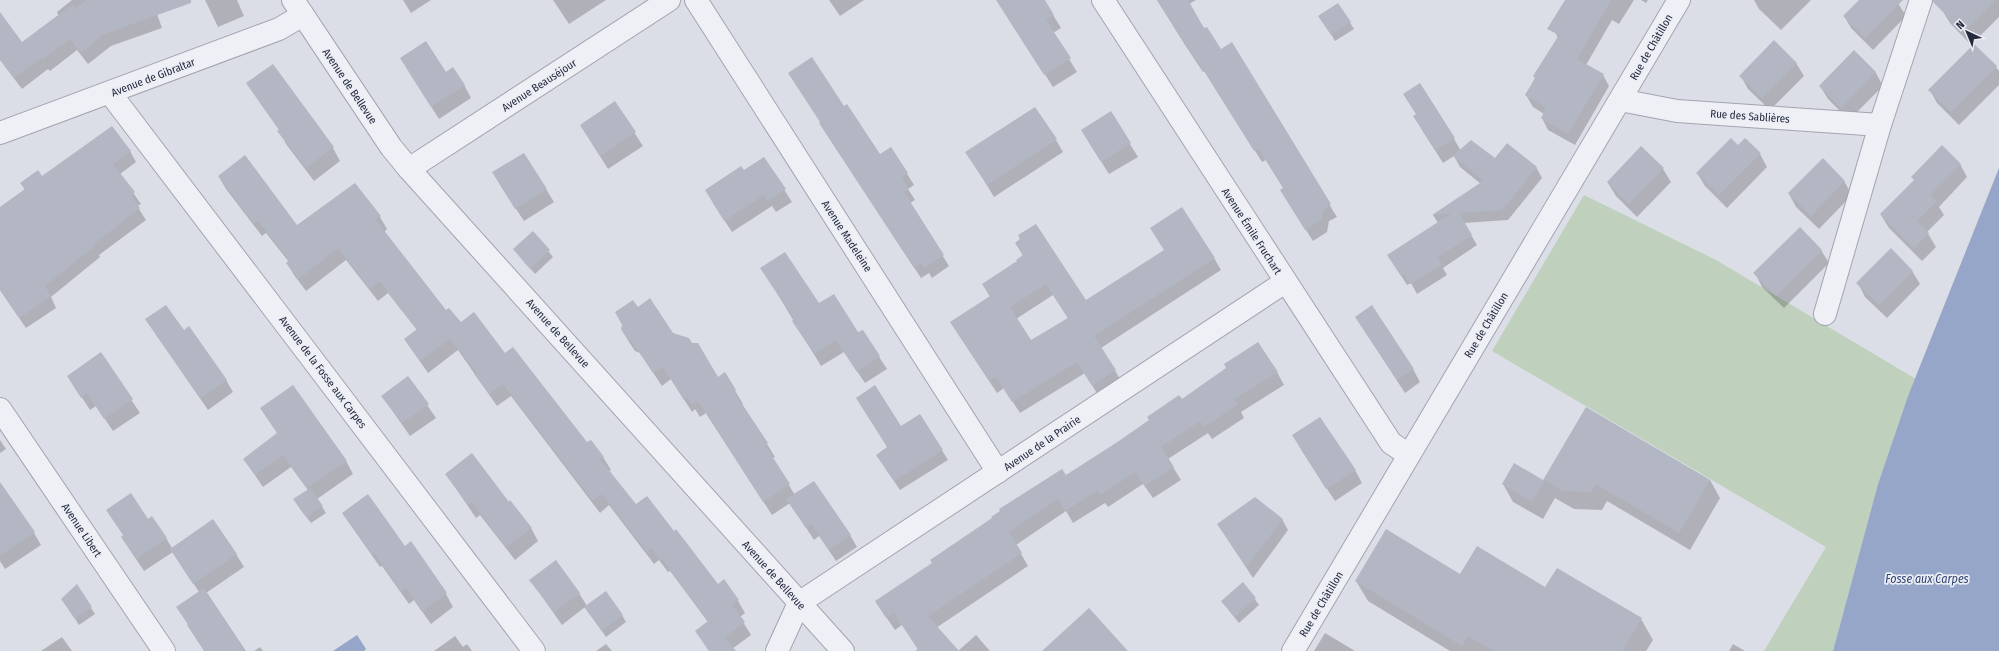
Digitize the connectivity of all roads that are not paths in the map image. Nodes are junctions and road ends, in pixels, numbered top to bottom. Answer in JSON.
{"nodes":[{"id":1,"x":670,"y":0,"type":"edge"},
{"id":2,"x":696,"y":0,"type":"edge"},
{"id":3,"x":1103,"y":0,"type":"edge"},
{"id":4,"x":1679,"y":0,"type":"edge"},
{"id":5,"x":1921,"y":0,"type":"edge"},
{"id":6,"x":298,"y":8,"type":"edge"},
{"id":7,"x":110,"y":93,"type":"junction"},
{"id":8,"x":1620,"y":100,"type":"junction"},
{"id":9,"x":1880,"y":126,"type":"junction"},
{"id":10,"x":0,"y":133,"type":"edge"},
{"id":11,"x":409,"y":169,"type":"junction"},
{"id":12,"x":1285,"y":282,"type":"junction"},
{"id":13,"x":1825,"y":314,"type":"dead end"},
{"id":14,"x":0,"y":408,"type":"edge"},
{"id":15,"x":1409,"y":455,"type":"junction"},
{"id":16,"x":998,"y":472,"type":"junction"},
{"id":17,"x":799,"y":603,"type":"junction"},
{"id":18,"x":164,"y":651,"type":"edge"},
{"id":19,"x":534,"y":651,"type":"edge"},
{"id":20,"x":776,"y":651,"type":"edge"},
{"id":21,"x":843,"y":651,"type":"edge"},
{"id":22,"x":1293,"y":651,"type":"edge"}],
"edges":[{"from":1,"to":11,"type":"street","name":"Avenue Beauséjour"},
{"from":2,"to":16,"type":"street","name":"Avenue Madeleine"},
{"from":3,"to":12,"type":"street","name":"Avenue Émile Fruchart"},
{"from":4,"to":8,"type":"street","name":"Rue de Châtillon"},
{"from":5,"to":9,"type":"street"},
{"from":6,"to":7,"type":"street","name":"Avenue de Gibraltar"},
{"from":6,"to":11,"type":"street","name":"Avenue de Bellevue"},
{"from":7,"to":10,"type":"street","name":"Avenue de Gibraltar"},
{"from":7,"to":19,"type":"street","name":"Avenue de la Fosse aux Carpes"},
{"from":8,"to":9,"type":"street","name":"Rue des Sablières"},
{"from":8,"to":15,"type":"street","name":"Rue de Châtillon"},
{"from":9,"to":13,"type":"street"},
{"from":11,"to":17,"type":"street","name":"Avenue de Bellevue"},
{"from":12,"to":15,"type":"street","name":"Avenue Émile Fruchart"},
{"from":12,"to":16,"type":"street","name":"Avenue de la Prairie"},
{"from":14,"to":18,"type":"street","name":"Avenue Libert"},
{"from":15,"to":22,"type":"street","name":"Rue de Châtillon"},
{"from":16,"to":17,"type":"street","name":"Avenue de la Prairie"},
{"from":17,"to":20,"type":"street"},
{"from":17,"to":21,"type":"street","name":"Avenue de Bellevue"}]}
